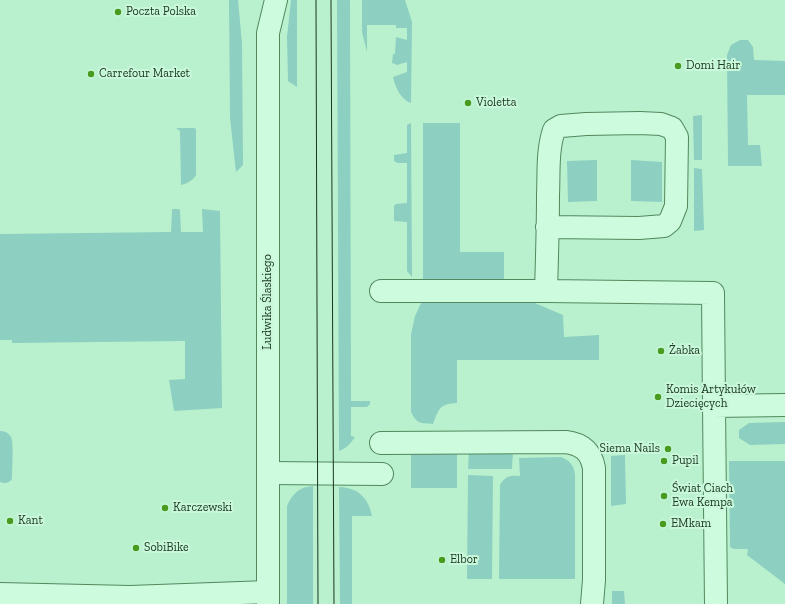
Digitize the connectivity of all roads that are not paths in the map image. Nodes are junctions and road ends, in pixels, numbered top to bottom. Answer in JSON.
{"nodes":[{"id":1,"x":264,"y":0,"type":"edge"},
{"id":2,"x":276,"y":0,"type":"edge"},
{"id":3,"x":268,"y":33,"type":"junction"},
{"id":4,"x":547,"y":227,"type":"junction"},
{"id":5,"x":381,"y":291,"type":"dead end"},
{"id":6,"x":546,"y":291,"type":"junction"},
{"id":7,"x":785,"y":405,"type":"edge"},
{"id":8,"x":714,"y":406,"type":"junction"},
{"id":9,"x":381,"y":443,"type":"dead end"},
{"id":10,"x":268,"y":473,"type":"junction"},
{"id":11,"x":382,"y":474,"type":"dead end"},
{"id":12,"x":0,"y":594,"type":"edge"},
{"id":13,"x":130,"y":597,"type":"junction"},
{"id":14,"x":268,"y":598,"type":"edge"},
{"id":15,"x":108,"y":604,"type":"edge"},
{"id":16,"x":592,"y":604,"type":"edge"},
{"id":17,"x":716,"y":604,"type":"edge"}],
"edges":[{"from":1,"to":3,"type":"street"},
{"from":2,"to":3,"type":"street","name":"Ludwika Ślaskiego"},
{"from":3,"to":10,"type":"street","name":"Ludwika Ślaskiego"},
{"from":4,"to":4,"type":"street"},
{"from":4,"to":6,"type":"street"},
{"from":5,"to":6,"type":"street"},
{"from":6,"to":8,"type":"street"},
{"from":7,"to":8,"type":"street"},
{"from":8,"to":17,"type":"street"},
{"from":9,"to":16,"type":"street"},
{"from":10,"to":11,"type":"street"},
{"from":10,"to":14,"type":"street","name":"Ludwika Ślaskiego"},
{"from":12,"to":13,"type":"street"},
{"from":13,"to":14,"type":"street"},
{"from":13,"to":15,"type":"street"}]}
